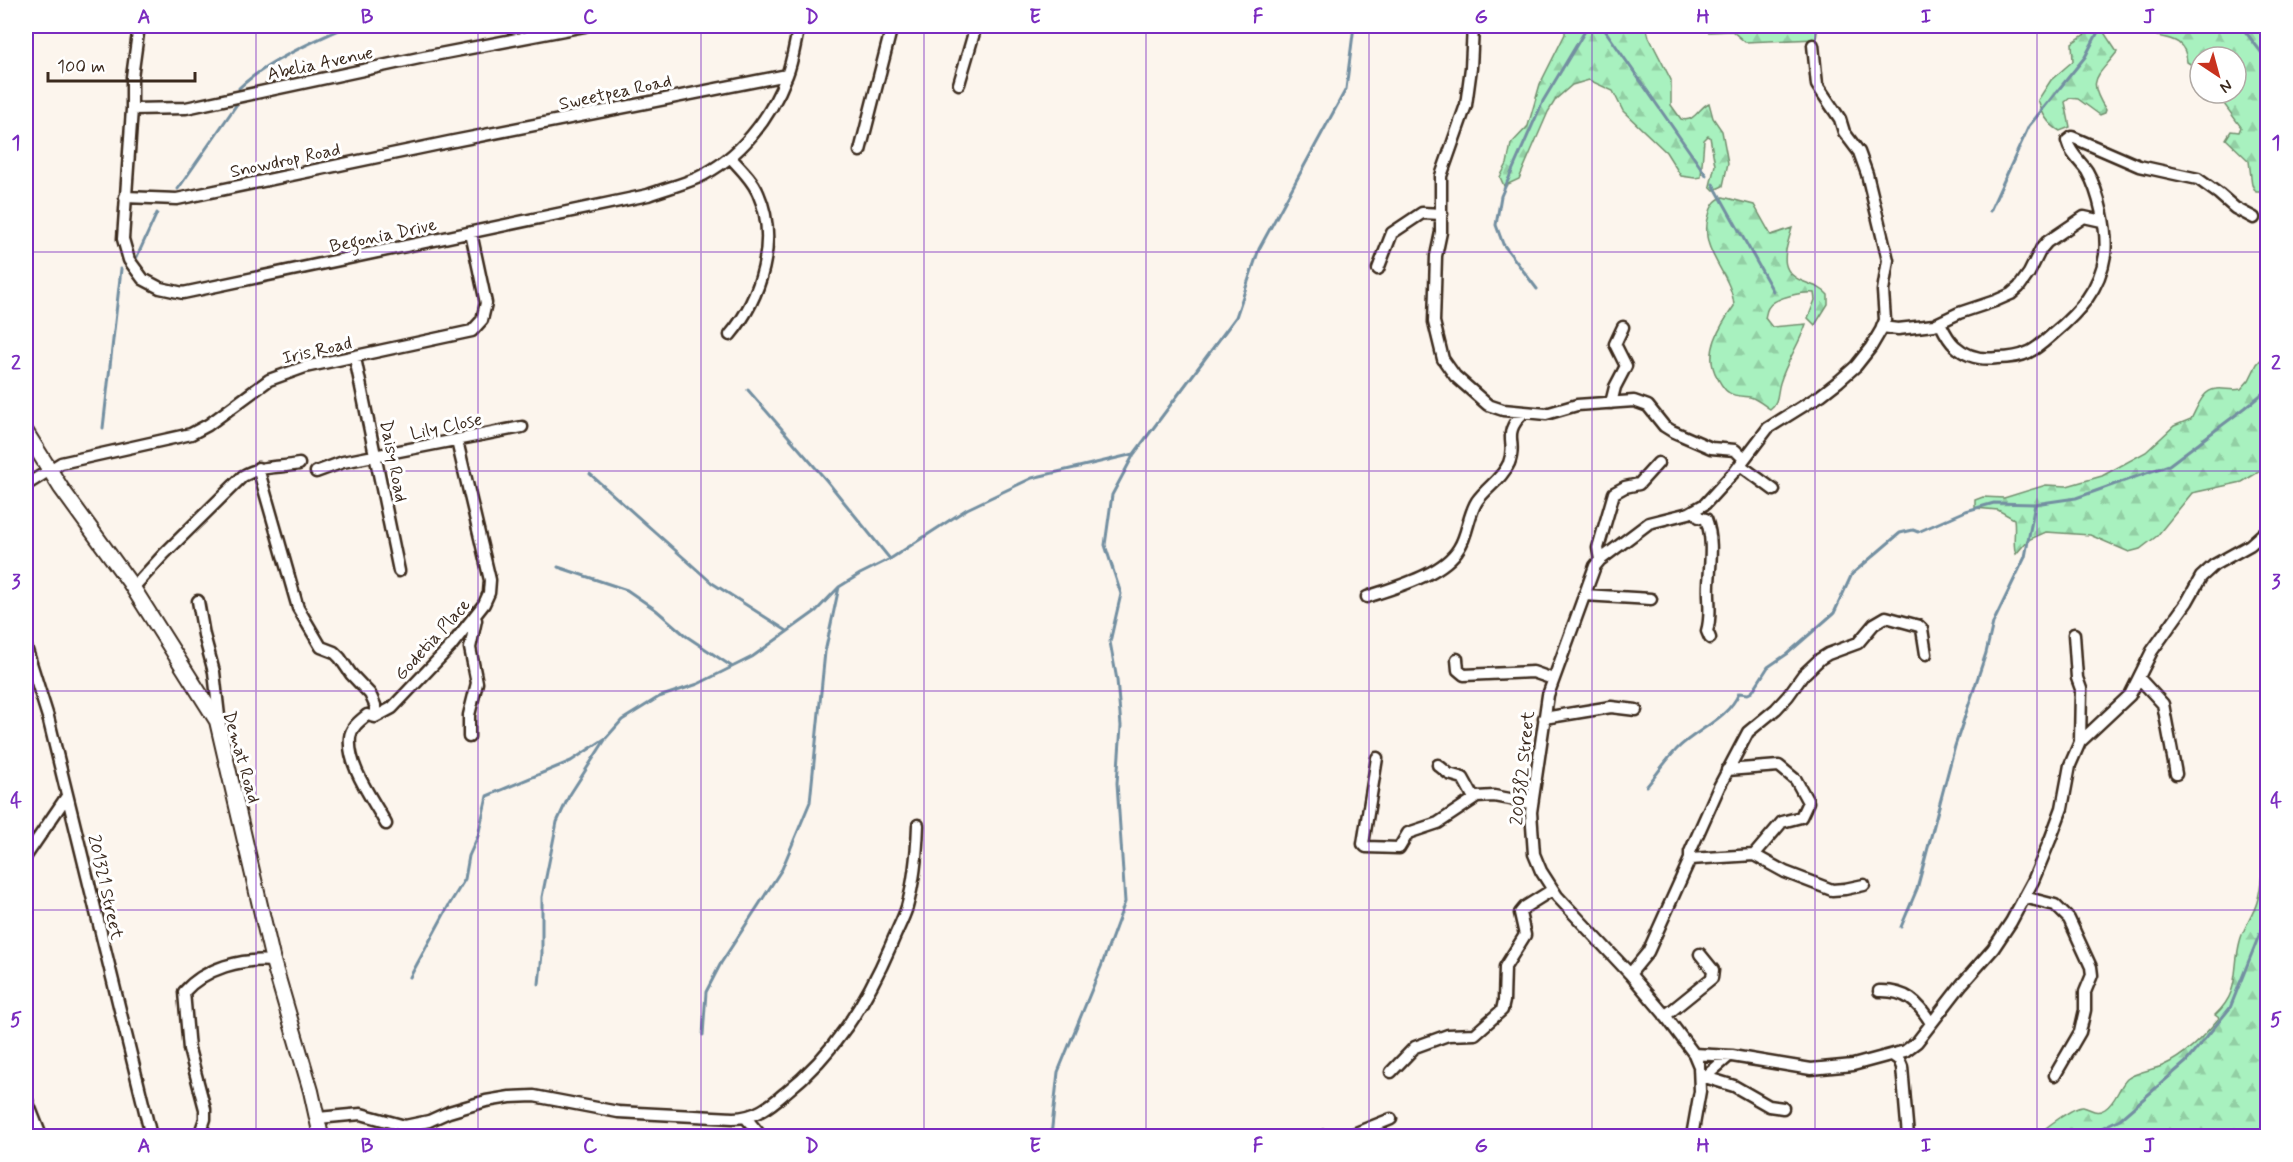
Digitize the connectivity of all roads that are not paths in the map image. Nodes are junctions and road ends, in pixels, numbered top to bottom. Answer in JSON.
{"nodes":[{"id":1,"x":139,"y":26,"type":"edge"},
{"id":2,"x":585,"y":26,"type":"edge"},
{"id":3,"x":799,"y":26,"type":"edge"},
{"id":4,"x":892,"y":26,"type":"edge"},
{"id":5,"x":976,"y":26,"type":"edge"},
{"id":6,"x":1473,"y":26,"type":"edge"},
{"id":7,"x":1813,"y":45,"type":"dead end"},
{"id":8,"x":787,"y":75,"type":"junction"},
{"id":9,"x":959,"y":84,"type":"dead end"},
{"id":10,"x":132,"y":109,"type":"junction"},
{"id":11,"x":449,"y":142,"type":"joint"},
{"id":12,"x":860,"y":151,"type":"dead end"},
{"id":13,"x":730,"y":157,"type":"junction"},
{"id":14,"x":125,"y":198,"type":"junction"},
{"id":15,"x":1442,"y":214,"type":"junction"},
{"id":16,"x":2254,"y":218,"type":"dead end"},
{"id":17,"x":2102,"y":220,"type":"junction"},
{"id":18,"x":471,"y":233,"type":"junction"},
{"id":19,"x":1378,"y":269,"type":"dead end"},
{"id":20,"x":1940,"y":323,"type":"junction"},
{"id":21,"x":1623,"y":327,"type":"dead end"},
{"id":22,"x":1882,"y":327,"type":"junction"},
{"id":23,"x":730,"y":335,"type":"dead end"},
{"id":24,"x":356,"y":358,"type":"junction"},
{"id":25,"x":1611,"y":403,"type":"junction"},
{"id":26,"x":1524,"y":412,"type":"junction"},
{"id":27,"x":522,"y":427,"type":"dead end"},
{"id":28,"x":26,"y":432,"type":"edge"},
{"id":29,"x":458,"y":441,"type":"junction"},
{"id":30,"x":377,"y":457,"type":"junction"},
{"id":31,"x":1742,"y":462,"type":"junction"},
{"id":32,"x":1658,"y":463,"type":"dead end"},
{"id":33,"x":298,"y":464,"type":"dead end"},
{"id":34,"x":258,"y":468,"type":"junction"},
{"id":35,"x":49,"y":470,"type":"junction"},
{"id":36,"x":316,"y":472,"type":"dead end"},
{"id":37,"x":26,"y":485,"type":"edge"},
{"id":38,"x":1774,"y":490,"type":"dead end"},
{"id":39,"x":1694,"y":510,"type":"junction"},
{"id":40,"x":2268,"y":529,"type":"edge"},
{"id":41,"x":1600,"y":560,"type":"junction"},
{"id":42,"x":399,"y":571,"type":"dead end"},
{"id":43,"x":133,"y":588,"type":"junction"},
{"id":44,"x":1584,"y":595,"type":"junction"},
{"id":45,"x":1367,"y":597,"type":"dead end"},
{"id":46,"x":1651,"y":598,"type":"dead end"},
{"id":47,"x":198,"y":601,"type":"dead end"},
{"id":48,"x":477,"y":614,"type":"junction"},
{"id":49,"x":2074,"y":634,"type":"dead end"},
{"id":50,"x":1710,"y":638,"type":"dead end"},
{"id":51,"x":26,"y":646,"type":"edge"},
{"id":52,"x":1926,"y":654,"type":"dead end"},
{"id":53,"x":1457,"y":659,"type":"dead end"},
{"id":54,"x":30,"y":668,"type":"edge"},
{"id":55,"x":2139,"y":678,"type":"junction"},
{"id":56,"x":1553,"y":679,"type":"junction"},
{"id":57,"x":1636,"y":711,"type":"dead end"},
{"id":58,"x":375,"y":717,"type":"junction"},
{"id":59,"x":1544,"y":718,"type":"junction"},
{"id":60,"x":220,"y":731,"type":"junction"},
{"id":61,"x":469,"y":737,"type":"dead end"},
{"id":62,"x":2080,"y":742,"type":"junction"},
{"id":63,"x":1377,"y":758,"type":"dead end"},
{"id":64,"x":1438,"y":765,"type":"dead end"},
{"id":65,"x":1727,"y":771,"type":"junction"},
{"id":66,"x":2176,"y":774,"type":"dead end"},
{"id":67,"x":67,"y":796,"type":"junction"},
{"id":68,"x":1474,"y":798,"type":"junction"},
{"id":69,"x":1531,"y":803,"type":"junction"},
{"id":70,"x":386,"y":824,"type":"dead end"},
{"id":71,"x":918,"y":825,"type":"dead end"},
{"id":72,"x":1754,"y":855,"type":"junction"},
{"id":73,"x":26,"y":856,"type":"edge"},
{"id":74,"x":1690,"y":859,"type":"junction"},
{"id":75,"x":1864,"y":885,"type":"dead end"},
{"id":76,"x":1552,"y":890,"type":"junction"},
{"id":77,"x":2024,"y":897,"type":"junction"},
{"id":78,"x":1700,"y":954,"type":"dead end"},
{"id":79,"x":273,"y":961,"type":"junction"},
{"id":80,"x":1630,"y":974,"type":"junction"},
{"id":81,"x":1879,"y":991,"type":"dead end"},
{"id":82,"x":1665,"y":1016,"type":"junction"},
{"id":83,"x":1931,"y":1023,"type":"junction"},
{"id":84,"x":1694,"y":1054,"type":"junction"},
{"id":85,"x":1892,"y":1054,"type":"junction"},
{"id":86,"x":1729,"y":1056,"type":"junction"},
{"id":87,"x":1390,"y":1072,"type":"dead end"},
{"id":88,"x":2055,"y":1075,"type":"dead end"},
{"id":89,"x":1703,"y":1076,"type":"junction"},
{"id":90,"x":26,"y":1098,"type":"edge"},
{"id":91,"x":1783,"y":1108,"type":"dead end"},
{"id":92,"x":318,"y":1118,"type":"junction"},
{"id":93,"x":746,"y":1118,"type":"junction"},
{"id":94,"x":1391,"y":1119,"type":"dead end"},
{"id":95,"x":416,"y":1125,"type":"junction"},
{"id":96,"x":41,"y":1137,"type":"edge"},
{"id":97,"x":150,"y":1137,"type":"edge"},
{"id":98,"x":199,"y":1137,"type":"edge"},
{"id":99,"x":321,"y":1137,"type":"edge"},
{"id":100,"x":421,"y":1137,"type":"edge"},
{"id":101,"x":761,"y":1137,"type":"edge"},
{"id":102,"x":1323,"y":1137,"type":"edge"},
{"id":103,"x":1692,"y":1137,"type":"edge"},
{"id":104,"x":1908,"y":1137,"type":"edge"}],
"edges":[{"from":1,"to":10,"type":"street","name":"Begonia Drive"},
{"from":2,"to":10,"type":"street","name":"Abelia Avenue"},
{"from":3,"to":8,"type":"street","name":"Begonia Drive"},
{"from":4,"to":12,"type":"street"},
{"from":5,"to":9,"type":"street"},
{"from":6,"to":15,"type":"street"},
{"from":7,"to":22,"type":"street"},
{"from":8,"to":11,"type":"street","name":"Sweetpea Road"},
{"from":8,"to":13,"type":"street","name":"Begonia Drive"},
{"from":10,"to":14,"type":"street","name":"Begonia Drive"},
{"from":11,"to":14,"type":"street","name":"Snowdrop Road"},
{"from":13,"to":18,"type":"street","name":"Begonia Drive"},
{"from":13,"to":23,"type":"street"},
{"from":14,"to":18,"type":"street","name":"Begonia Drive"},
{"from":15,"to":19,"type":"street"},
{"from":15,"to":26,"type":"street"},
{"from":16,"to":17,"type":"street"},
{"from":17,"to":20,"type":"street"},
{"from":17,"to":20,"type":"street"},
{"from":18,"to":24,"type":"street","name":"Iris Road"},
{"from":20,"to":22,"type":"street"},
{"from":21,"to":25,"type":"street"},
{"from":22,"to":31,"type":"street"},
{"from":24,"to":30,"type":"street","name":"Daisy Road"},
{"from":24,"to":35,"type":"street","name":"Iris Road"},
{"from":25,"to":26,"type":"street"},
{"from":25,"to":31,"type":"street"},
{"from":26,"to":45,"type":"street"},
{"from":27,"to":29,"type":"street","name":"Lily Close"},
{"from":28,"to":35,"type":"street","name":"Demat Road"},
{"from":29,"to":30,"type":"street","name":"Lily Close"},
{"from":29,"to":48,"type":"street","name":"Godetia Place"},
{"from":30,"to":36,"type":"street","name":"Lily Close"},
{"from":30,"to":42,"type":"street","name":"Daisy Road"},
{"from":31,"to":38,"type":"street"},
{"from":31,"to":39,"type":"street"},
{"from":32,"to":41,"type":"street"},
{"from":33,"to":34,"type":"street"},
{"from":34,"to":43,"type":"street"},
{"from":34,"to":58,"type":"street"},
{"from":35,"to":37,"type":"street","name":"Iris Road"},
{"from":35,"to":43,"type":"street","name":"Demat Road"},
{"from":39,"to":41,"type":"street","name":"200382 Street"},
{"from":39,"to":50,"type":"street"},
{"from":40,"to":55,"type":"street"},
{"from":41,"to":44,"type":"street","name":"200382 Street"},
{"from":43,"to":60,"type":"street","name":"Demat Road"},
{"from":44,"to":46,"type":"street"},
{"from":44,"to":56,"type":"street","name":"200382 Street"},
{"from":47,"to":60,"type":"street"},
{"from":48,"to":58,"type":"street","name":"Godetia Place"},
{"from":48,"to":61,"type":"street"},
{"from":49,"to":62,"type":"street"},
{"from":51,"to":54,"type":"street","name":"201321 Street"},
{"from":52,"to":65,"type":"street"},
{"from":53,"to":56,"type":"street"},
{"from":54,"to":67,"type":"street","name":"201321 Street"},
{"from":55,"to":62,"type":"street"},
{"from":55,"to":66,"type":"street"},
{"from":56,"to":59,"type":"street","name":"200382 Street"},
{"from":57,"to":59,"type":"street"},
{"from":58,"to":70,"type":"street","name":"Godetia Place"},
{"from":59,"to":69,"type":"street","name":"200382 Street"},
{"from":60,"to":79,"type":"street","name":"Demat Road"},
{"from":62,"to":77,"type":"street"},
{"from":63,"to":68,"type":"street"},
{"from":64,"to":68,"type":"street"},
{"from":65,"to":72,"type":"street"},
{"from":65,"to":74,"type":"street"},
{"from":67,"to":73,"type":"street"},
{"from":67,"to":97,"type":"street","name":"201321 Street"},
{"from":68,"to":69,"type":"street"},
{"from":69,"to":76,"type":"street","name":"200382 Street"},
{"from":71,"to":93,"type":"street"},
{"from":72,"to":74,"type":"street"},
{"from":72,"to":75,"type":"street"},
{"from":74,"to":80,"type":"street"},
{"from":76,"to":80,"type":"street","name":"200382 Street"},
{"from":76,"to":87,"type":"street"},
{"from":77,"to":83,"type":"street"},
{"from":77,"to":88,"type":"street"},
{"from":78,"to":82,"type":"street"},
{"from":79,"to":92,"type":"street","name":"Demat Road"},
{"from":79,"to":98,"type":"street"},
{"from":80,"to":82,"type":"street","name":"200382 Street"},
{"from":81,"to":83,"type":"street"},
{"from":82,"to":84,"type":"street","name":"200382 Street"},
{"from":83,"to":85,"type":"street"},
{"from":84,"to":86,"type":"street"},
{"from":84,"to":89,"type":"street","name":"200382 Street"},
{"from":85,"to":86,"type":"street"},
{"from":85,"to":104,"type":"street"},
{"from":86,"to":89,"type":"street"},
{"from":89,"to":91,"type":"street"},
{"from":89,"to":103,"type":"street","name":"200382 Street"},
{"from":90,"to":96,"type":"street"},
{"from":92,"to":95,"type":"street"},
{"from":92,"to":99,"type":"street","name":"Demat Road"},
{"from":93,"to":95,"type":"street"},
{"from":93,"to":101,"type":"street"},
{"from":94,"to":102,"type":"street"},
{"from":95,"to":100,"type":"street"}]}
